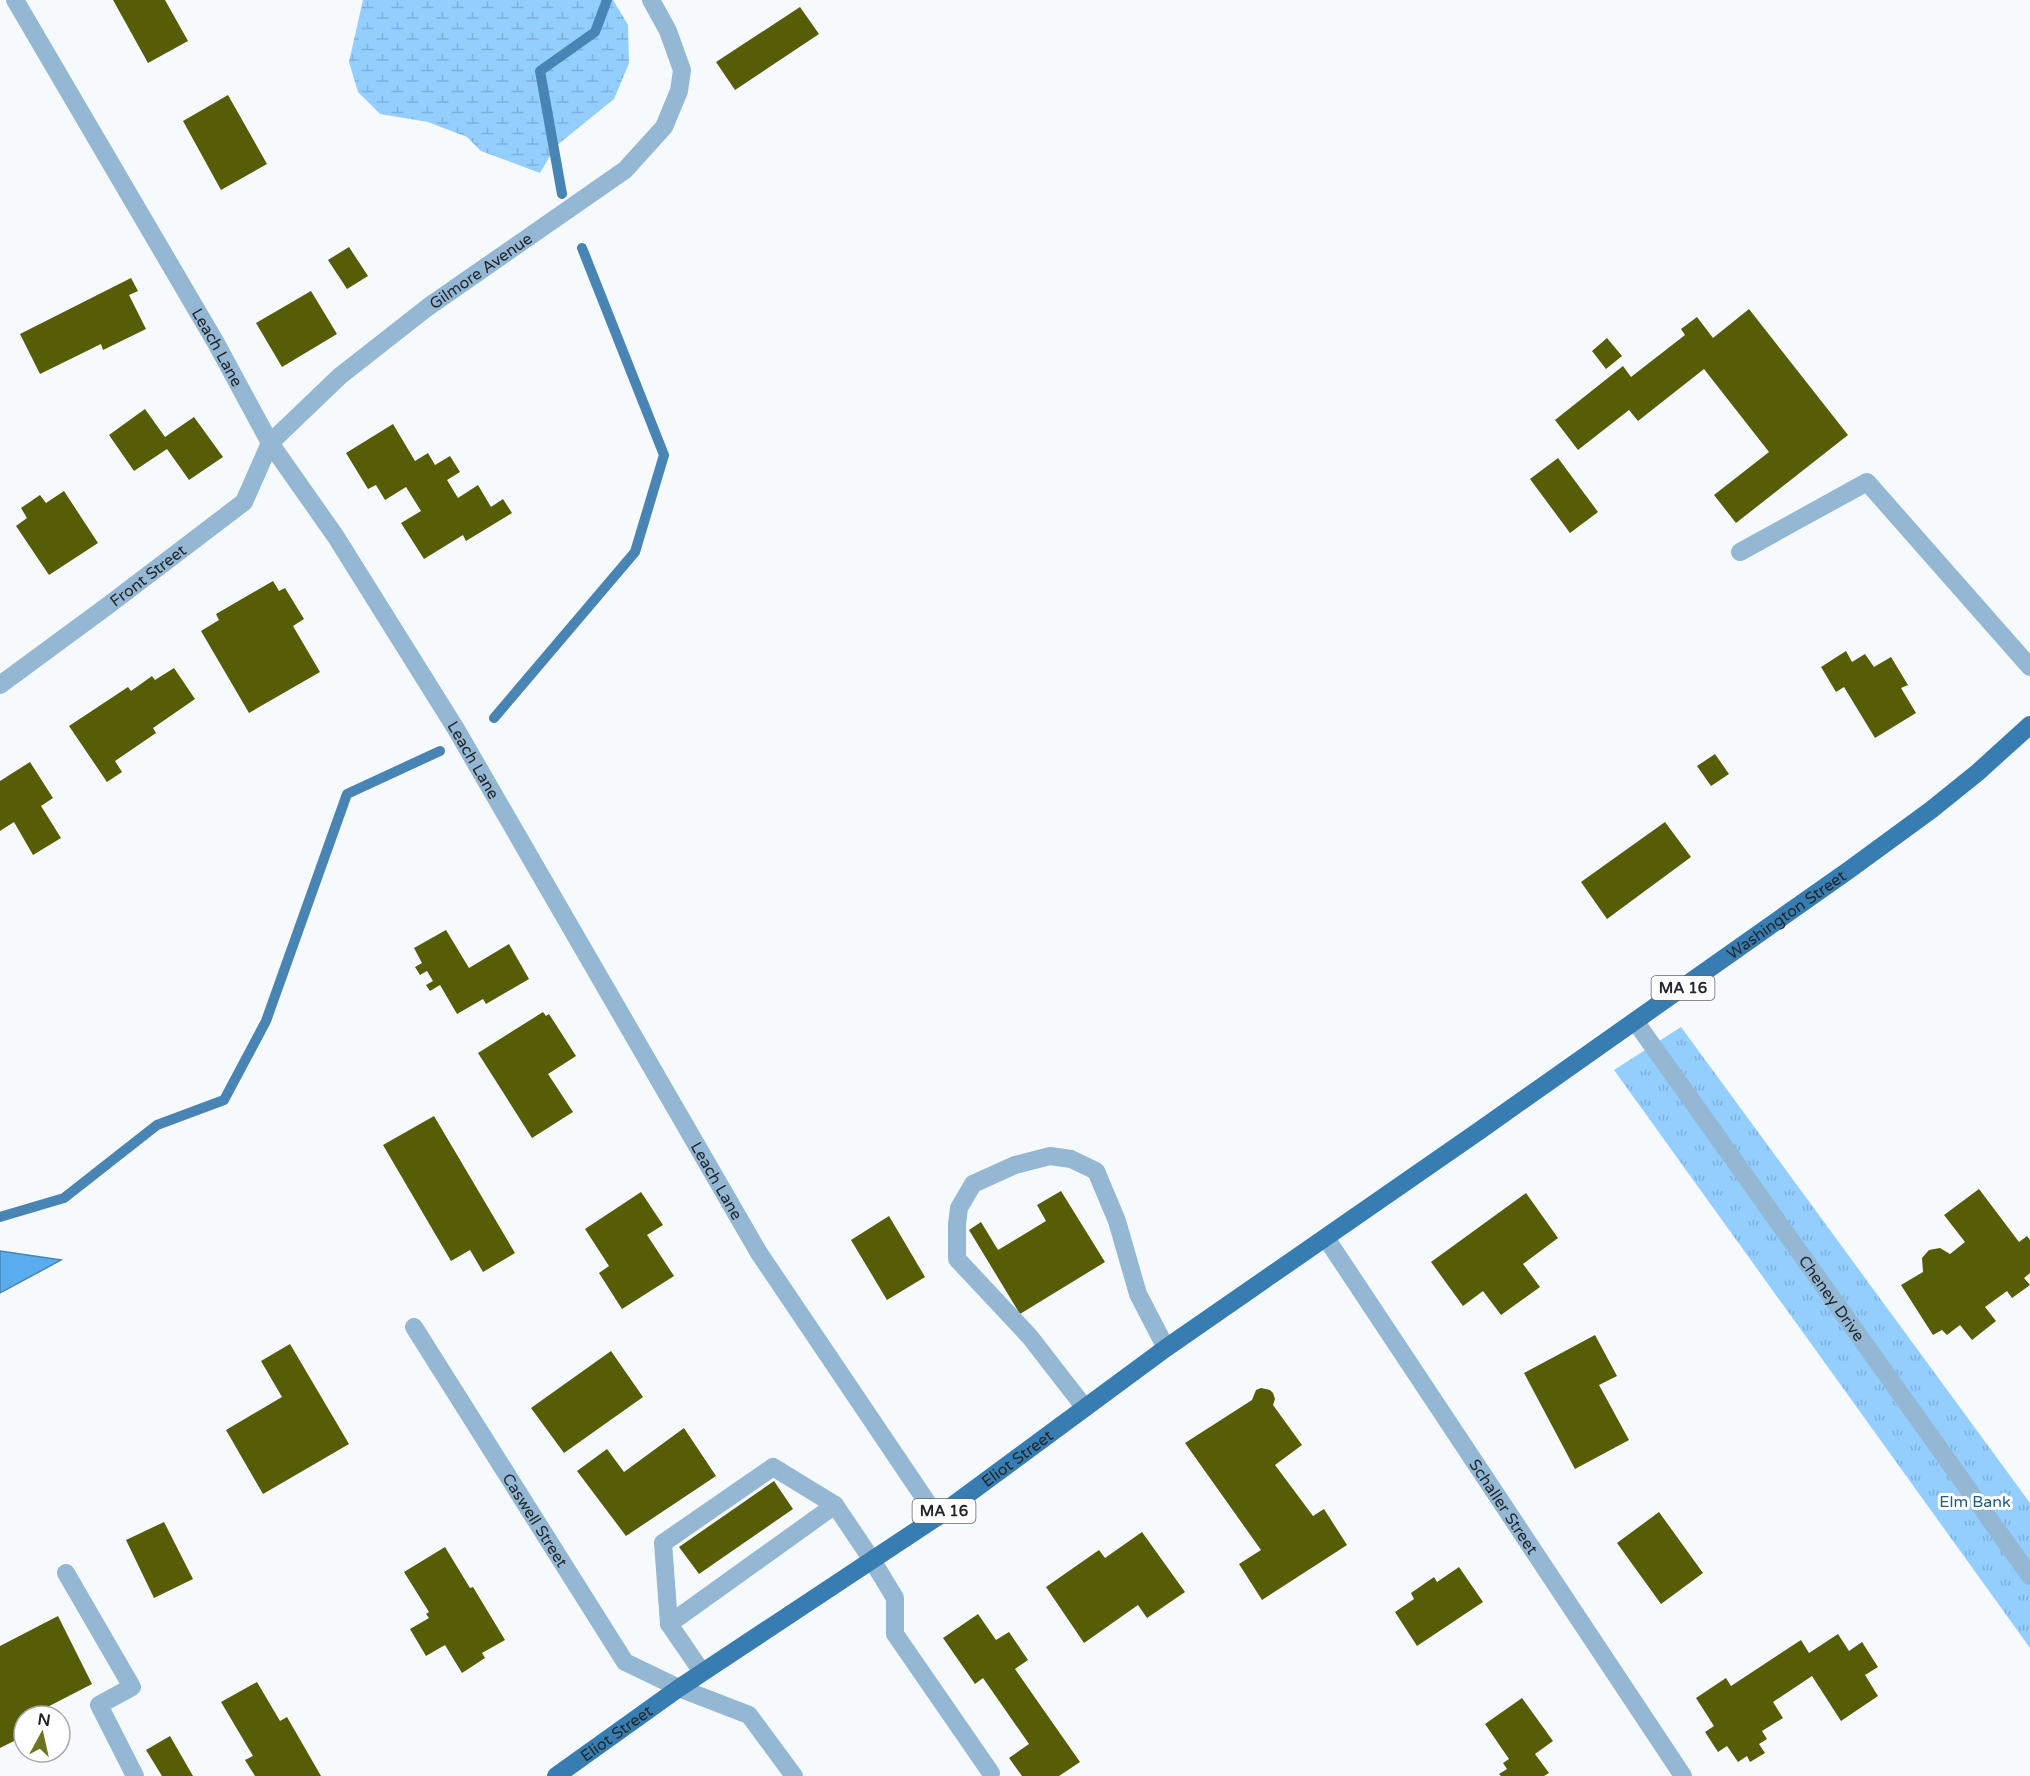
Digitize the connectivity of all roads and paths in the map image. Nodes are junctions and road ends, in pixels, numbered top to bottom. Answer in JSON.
{"nodes":[{"id":1,"x":15,"y":0,"type":"edge"},
{"id":2,"x":651,"y":0,"type":"edge"},
{"id":3,"x":270,"y":443,"type":"junction"},
{"id":4,"x":1740,"y":552,"type":"dead end"},
{"id":5,"x":2030,"y":667,"type":"edge"},
{"id":6,"x":0,"y":685,"type":"edge"},
{"id":7,"x":2030,"y":725,"type":"edge"},
{"id":8,"x":1635,"y":1021,"type":"junction"},
{"id":9,"x":1326,"y":1238,"type":"junction"},
{"id":10,"x":414,"y":1327,"type":"dead end"},
{"id":11,"x":1166,"y":1348,"type":"junction"},
{"id":12,"x":1085,"y":1408,"type":"junction"},
{"id":13,"x":835,"y":1505,"type":"junction"},
{"id":14,"x":937,"y":1517,"type":"junction"},
{"id":15,"x":872,"y":1560,"type":"junction"},
{"id":16,"x":66,"y":1573,"type":"dead end"},
{"id":17,"x":2030,"y":1576,"type":"edge"},
{"id":18,"x":669,"y":1624,"type":"junction"},
{"id":19,"x":702,"y":1672,"type":"junction"},
{"id":20,"x":679,"y":1688,"type":"junction"},
{"id":21,"x":991,"y":1773,"type":"dead end"},
{"id":22,"x":135,"y":1776,"type":"edge"},
{"id":23,"x":556,"y":1776,"type":"edge"},
{"id":24,"x":794,"y":1776,"type":"edge"},
{"id":25,"x":1683,"y":1776,"type":"edge"}],
"edges":[{"from":1,"to":3,"type":"street","name":"Leach Lane"},
{"from":2,"to":3,"type":"street","name":"Gilmore Avenue"},
{"from":3,"to":6,"type":"street","name":"Front Street"},
{"from":3,"to":14,"type":"street","name":"Leach Lane"},
{"from":4,"to":5,"type":"street"},
{"from":7,"to":8,"type":"main road","name":"Washington Street","number":"MA 16"},
{"from":8,"to":9,"type":"main road","name":"Washington Street","number":"MA 16"},
{"from":8,"to":17,"type":"street","name":"Cheney Drive"},
{"from":9,"to":11,"type":"main road","name":"Eliot Street","number":"MA 16"},
{"from":9,"to":25,"type":"street","name":"Schaller Street"},
{"from":10,"to":20,"type":"street","name":"Caswell Street"},
{"from":11,"to":12,"type":"main road","name":"Eliot Street","number":"MA 16"},
{"from":11,"to":12,"type":"street"},
{"from":12,"to":14,"type":"main road","name":"Eliot Street","number":"MA 16"},
{"from":13,"to":15,"type":"street"},
{"from":13,"to":18,"type":"street"},
{"from":13,"to":18,"type":"street"},
{"from":14,"to":15,"type":"main road","name":"Eliot Street","number":"MA 16"},
{"from":15,"to":19,"type":"main road","name":"Eliot Street","number":"MA 16"},
{"from":15,"to":21,"type":"street"},
{"from":16,"to":22,"type":"street"},
{"from":18,"to":19,"type":"street"},
{"from":19,"to":20,"type":"main road","name":"Eliot Street","number":"MA 16"},
{"from":20,"to":23,"type":"main road","name":"Eliot Street","number":"MA 16"},
{"from":20,"to":24,"type":"street","name":"Caswell Street"}]}
